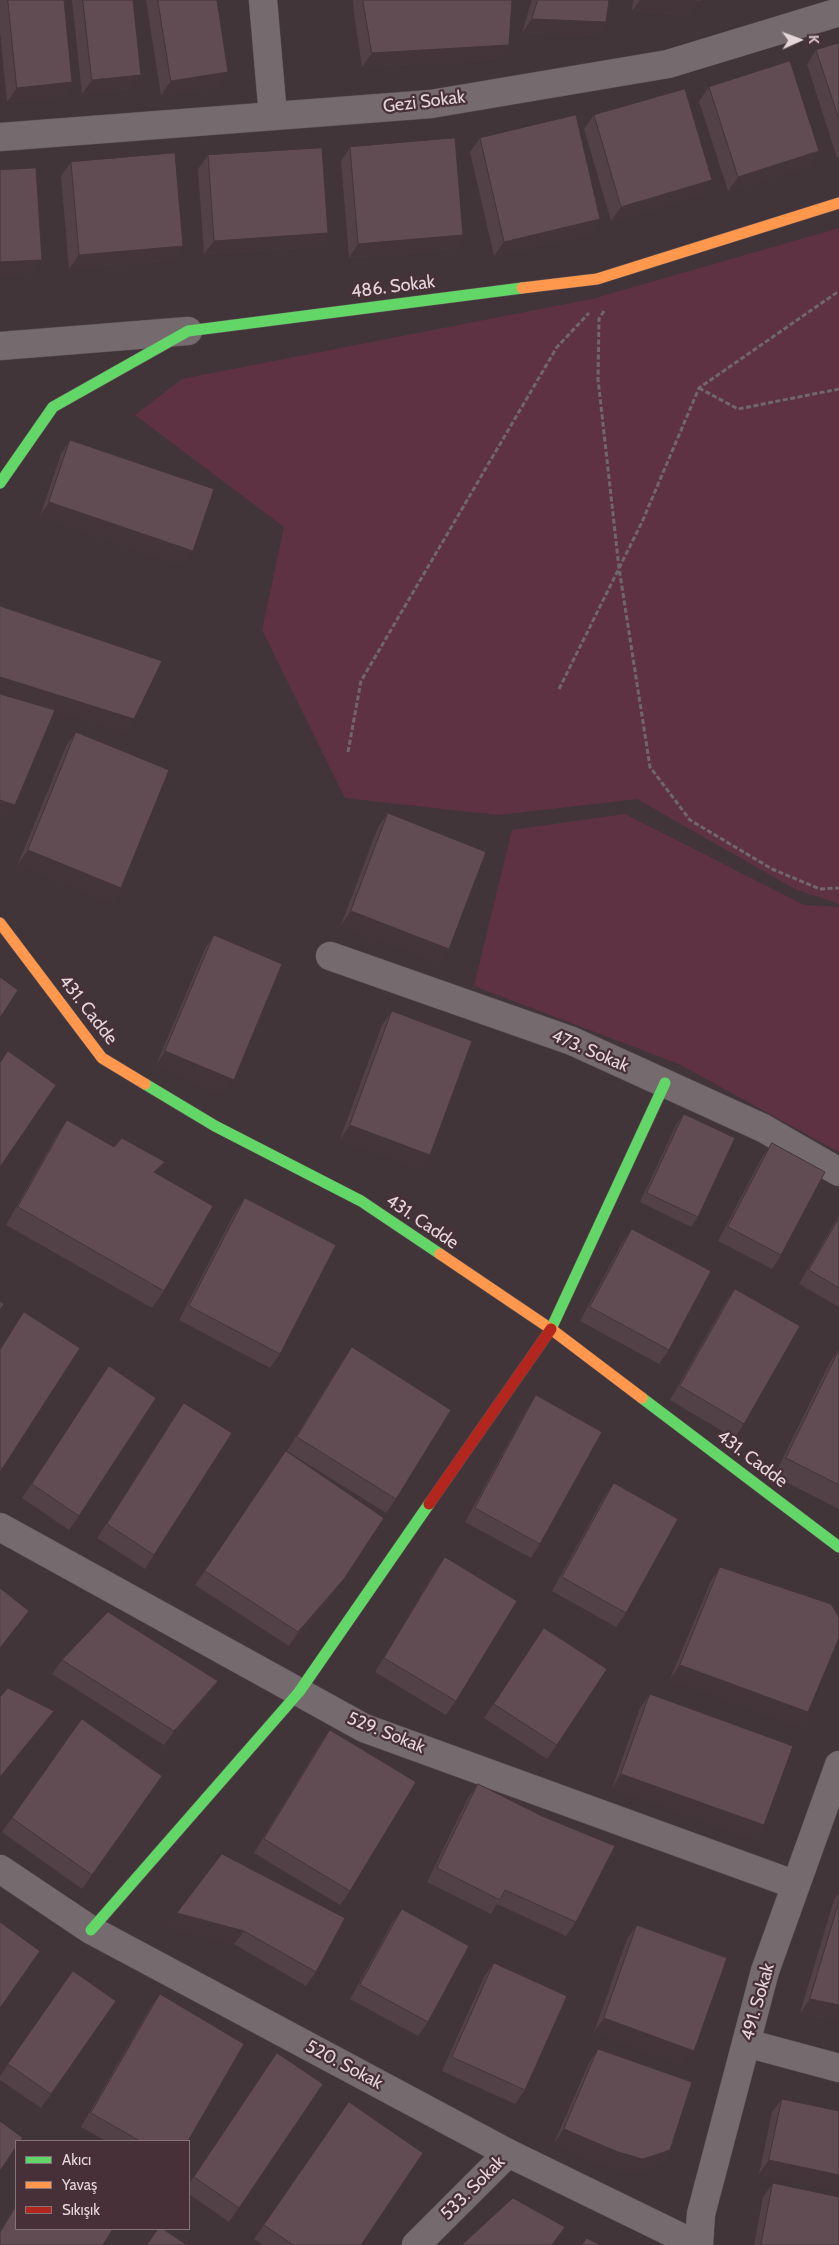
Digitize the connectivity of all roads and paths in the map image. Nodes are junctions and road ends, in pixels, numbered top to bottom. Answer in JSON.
{"nodes":[{"id":1,"x":263,"y":0,"type":"edge"},
{"id":2,"x":839,"y":12,"type":"edge"},
{"id":3,"x":273,"y":116,"type":"junction"},
{"id":4,"x":0,"y":137,"type":"edge"},
{"id":5,"x":839,"y":203,"type":"edge"},
{"id":6,"x":839,"y":291,"type":"edge"},
{"id":7,"x":604,"y":310,"type":"dead end"},
{"id":8,"x":590,"y":311,"type":"dead end"},
{"id":9,"x":188,"y":331,"type":"junction"},
{"id":10,"x":0,"y":346,"type":"edge"},
{"id":11,"x":699,"y":388,"type":"junction"},
{"id":12,"x":839,"y":389,"type":"edge"},
{"id":13,"x":0,"y":483,"type":"edge"},
{"id":14,"x":619,"y":568,"type":"junction"},
{"id":15,"x":559,"y":689,"type":"dead end"},
{"id":16,"x":348,"y":752,"type":"dead end"},
{"id":17,"x":839,"y":888,"type":"edge"},
{"id":18,"x":0,"y":923,"type":"edge"},
{"id":19,"x":330,"y":956,"type":"dead end"},
{"id":20,"x":665,"y":1083,"type":"junction"},
{"id":21,"x":839,"y":1172,"type":"edge"},
{"id":22,"x":551,"y":1329,"type":"junction"},
{"id":23,"x":0,"y":1527,"type":"edge"},
{"id":24,"x":839,"y":1546,"type":"edge"},
{"id":25,"x":300,"y":1692,"type":"junction"},
{"id":26,"x":839,"y":1765,"type":"edge"},
{"id":27,"x":0,"y":1869,"type":"edge"},
{"id":28,"x":796,"y":1885,"type":"junction"},
{"id":29,"x":91,"y":1930,"type":"junction"},
{"id":30,"x":746,"y":2043,"type":"junction"},
{"id":31,"x":839,"y":2068,"type":"edge"},
{"id":32,"x":508,"y":2153,"type":"junction"},
{"id":33,"x":416,"y":2245,"type":"edge"},
{"id":34,"x":698,"y":2245,"type":"edge"}],
"edges":[{"from":1,"to":3,"type":"street"},
{"from":2,"to":3,"type":"street","name":"Gezi Sokak"},
{"from":3,"to":4,"type":"street","name":"Gezi Sokak"},
{"from":5,"to":9,"type":"street","name":"486. Sokak"},
{"from":6,"to":11,"type":"path"},
{"from":7,"to":14,"type":"path"},
{"from":8,"to":16,"type":"path"},
{"from":9,"to":10,"type":"street"},
{"from":9,"to":13,"type":"street","name":"486. Sokak"},
{"from":11,"to":12,"type":"path"},
{"from":11,"to":14,"type":"path"},
{"from":14,"to":15,"type":"path"},
{"from":14,"to":17,"type":"path"},
{"from":18,"to":22,"type":"street","name":"431. Cadde"},
{"from":19,"to":20,"type":"street","name":"473. Sokak"},
{"from":20,"to":21,"type":"street","name":"473. Sokak"},
{"from":20,"to":22,"type":"street"},
{"from":22,"to":24,"type":"street","name":"431. Cadde"},
{"from":22,"to":25,"type":"street"},
{"from":23,"to":25,"type":"street","name":"529. Sokak"},
{"from":25,"to":28,"type":"street","name":"529. Sokak"},
{"from":25,"to":29,"type":"street"},
{"from":26,"to":28,"type":"street","name":"491. Sokak"},
{"from":27,"to":29,"type":"street","name":"520. Sokak"},
{"from":28,"to":30,"type":"street","name":"491. Sokak"},
{"from":29,"to":32,"type":"street","name":"520. Sokak"},
{"from":30,"to":31,"type":"street"},
{"from":30,"to":34,"type":"street","name":"491. Sokak"},
{"from":32,"to":33,"type":"street","name":"533. Sokak"},
{"from":32,"to":34,"type":"street","name":"520. Sokak"}]}
